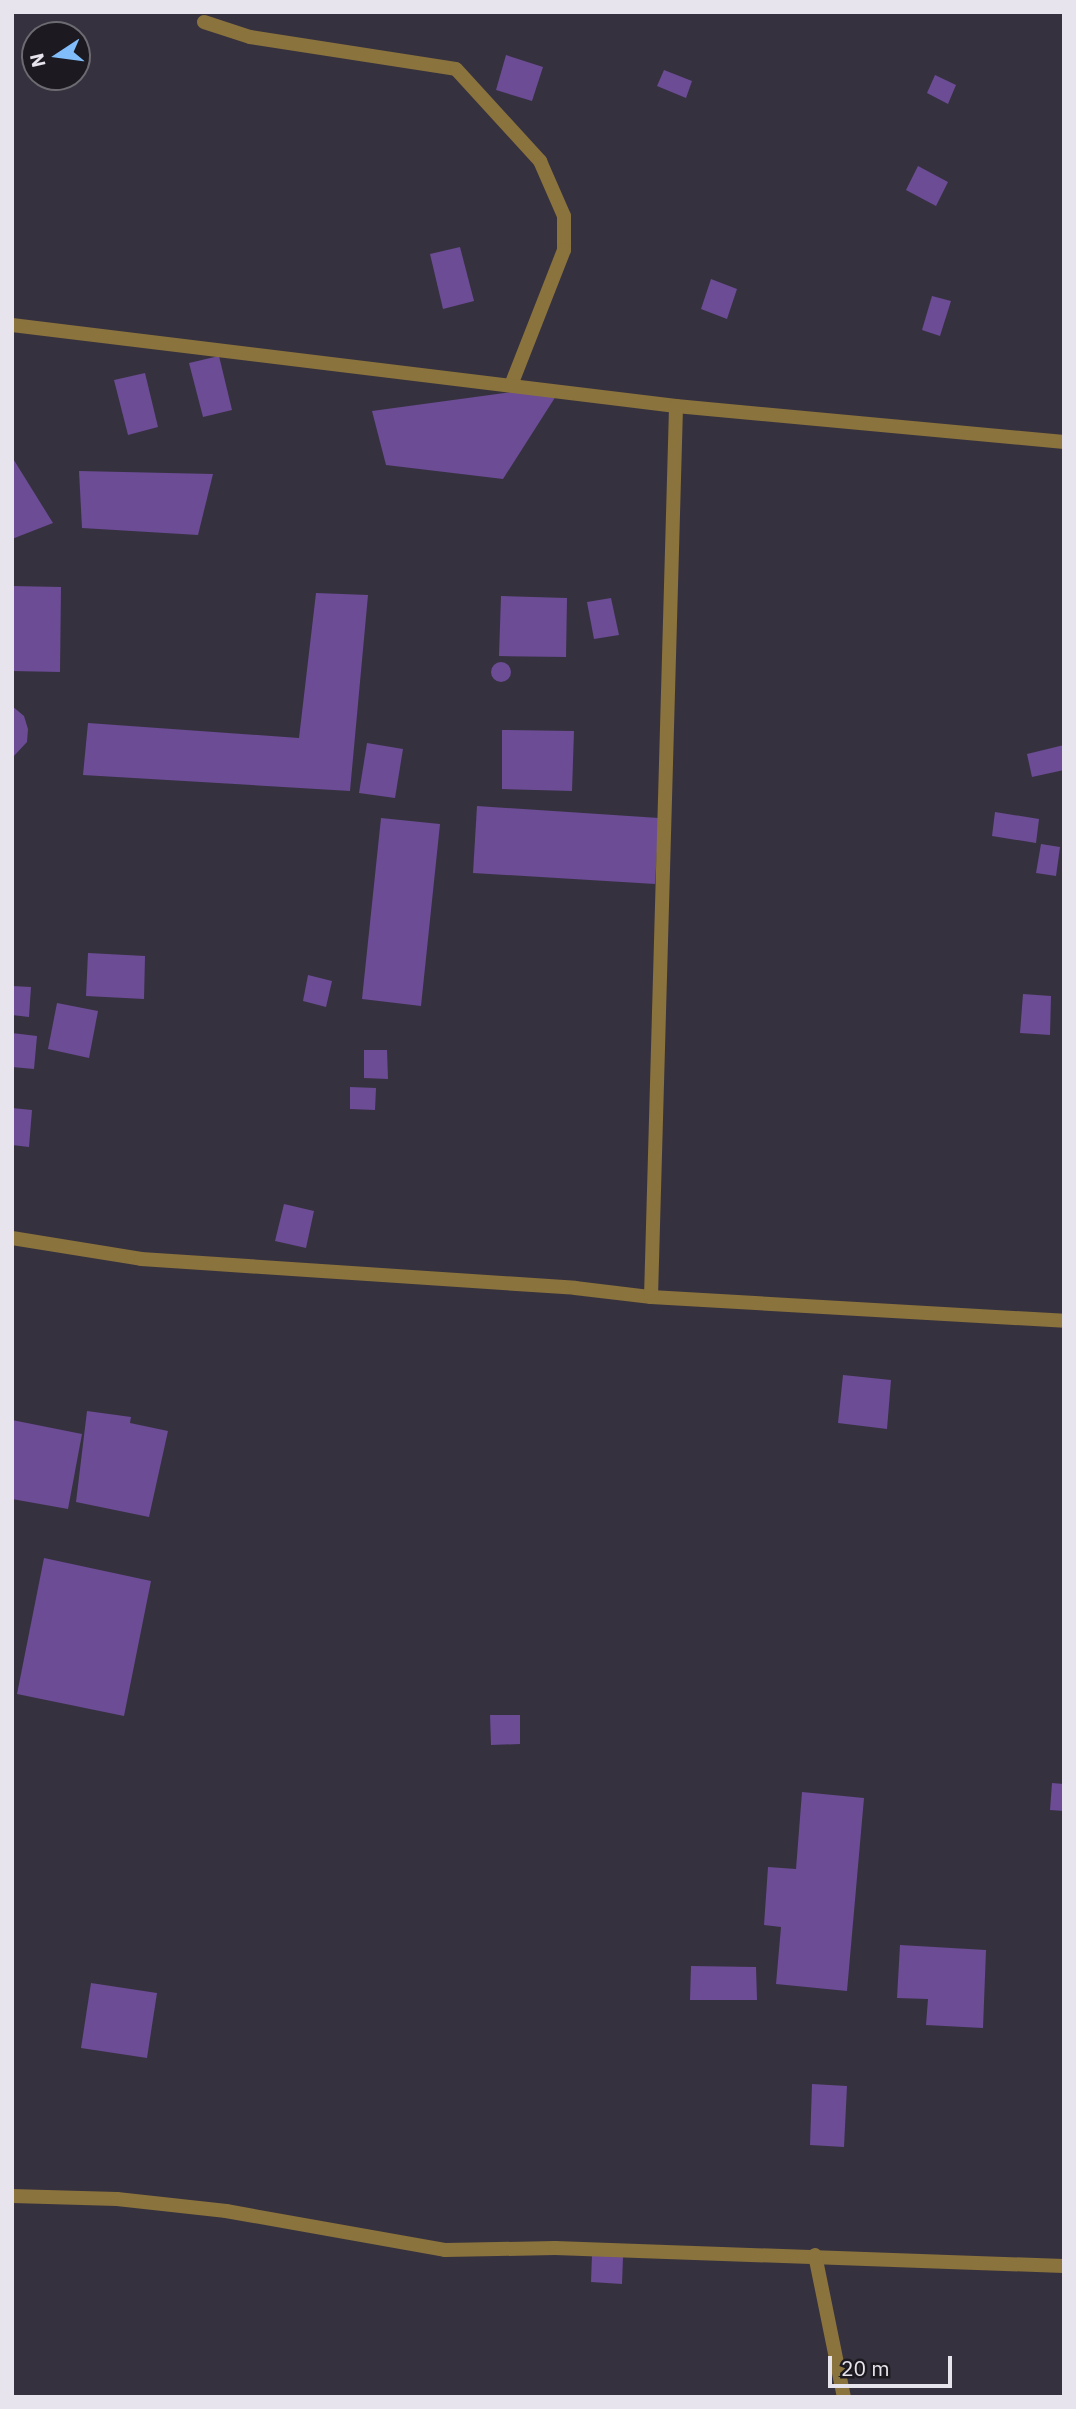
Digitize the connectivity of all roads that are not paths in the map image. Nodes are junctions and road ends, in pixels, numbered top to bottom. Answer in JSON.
{"nodes":[{"id":1,"x":204,"y":22,"type":"dead end"},
{"id":2,"x":12,"y":325,"type":"edge"},
{"id":3,"x":511,"y":385,"type":"junction"},
{"id":4,"x":676,"y":406,"type":"junction"},
{"id":5,"x":1064,"y":442,"type":"edge"},
{"id":6,"x":12,"y":1238,"type":"edge"},
{"id":7,"x":651,"y":1297,"type":"junction"},
{"id":8,"x":1064,"y":1321,"type":"edge"},
{"id":9,"x":12,"y":2196,"type":"edge"},
{"id":10,"x":815,"y":2255,"type":"junction"},
{"id":11,"x":1064,"y":2266,"type":"edge"},
{"id":12,"x":844,"y":2397,"type":"edge"}],
"edges":[{"from":1,"to":3,"type":"street"},
{"from":2,"to":3,"type":"street"},
{"from":3,"to":4,"type":"street"},
{"from":4,"to":5,"type":"street"},
{"from":4,"to":7,"type":"street"},
{"from":6,"to":7,"type":"street"},
{"from":7,"to":8,"type":"street"},
{"from":9,"to":10,"type":"street"},
{"from":10,"to":11,"type":"street"},
{"from":10,"to":12,"type":"street"}]}
